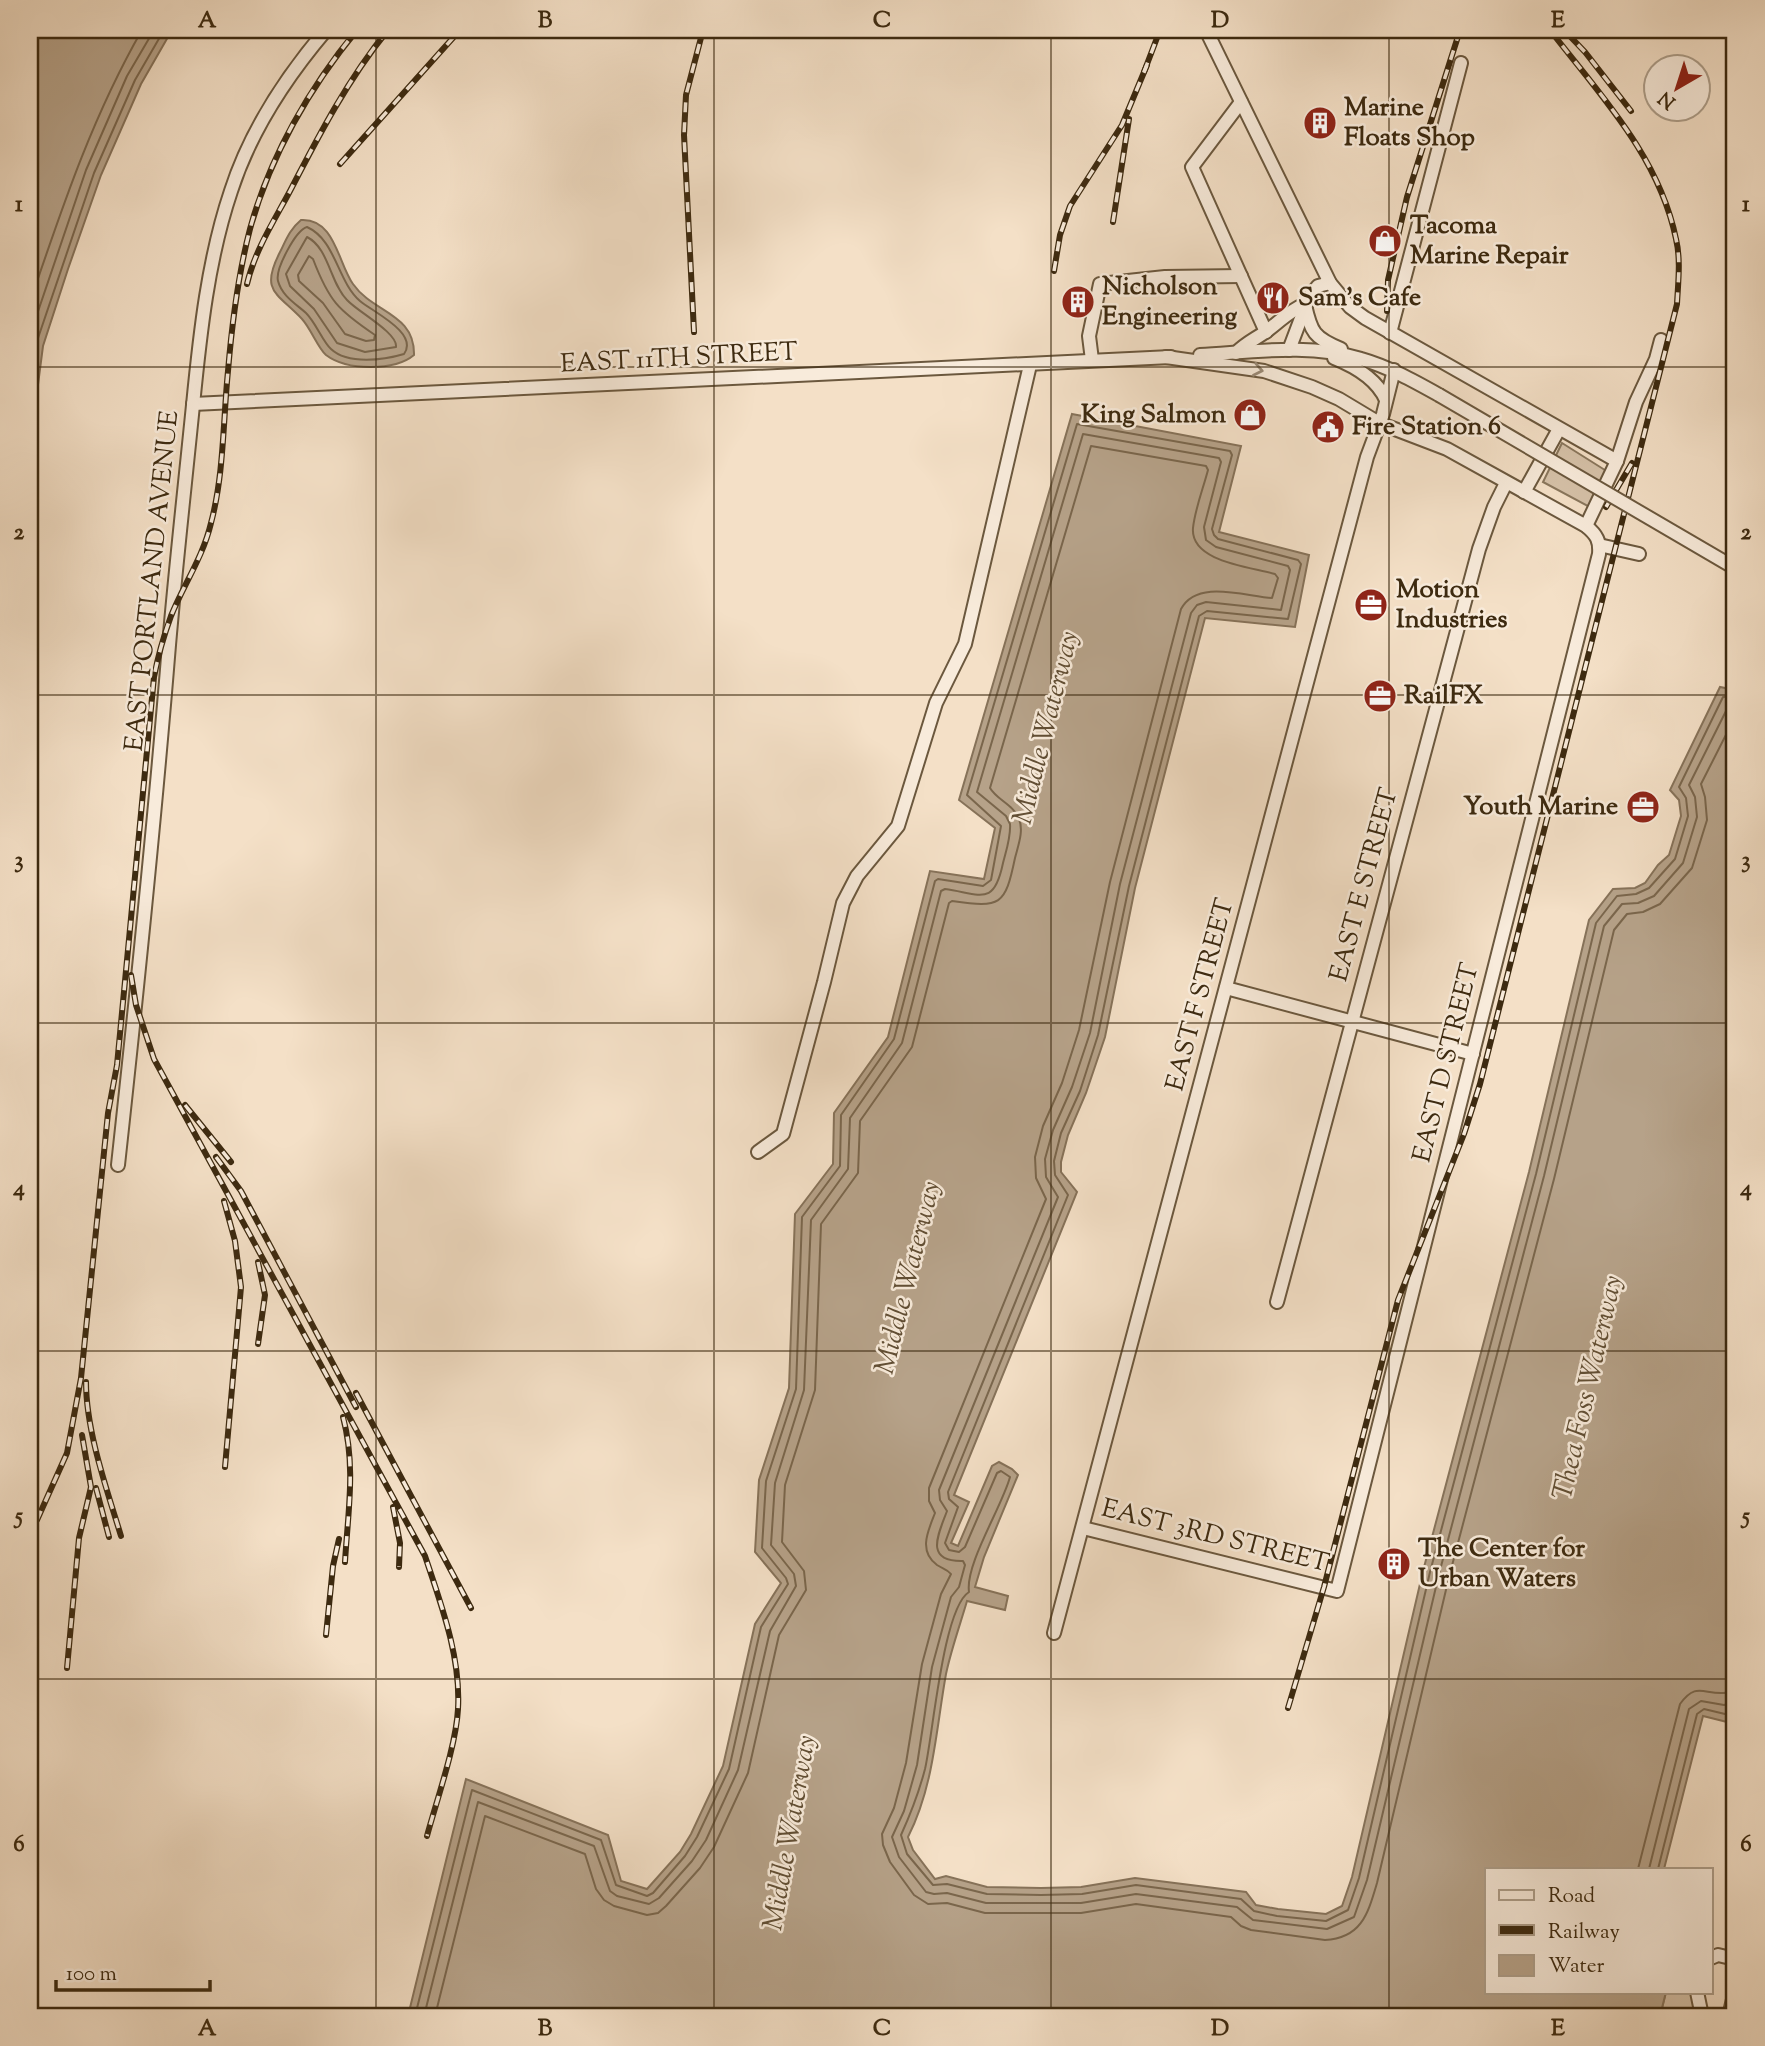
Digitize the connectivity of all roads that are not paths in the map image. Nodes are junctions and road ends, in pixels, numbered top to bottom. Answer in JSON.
{"nodes":[{"id":1,"x":326,"y":30,"type":"edge"},
{"id":2,"x":1206,"y":30,"type":"edge"},
{"id":3,"x":1461,"y":63,"type":"dead end"},
{"id":4,"x":1241,"y":102,"type":"junction"},
{"id":5,"x":1241,"y":276,"type":"junction"},
{"id":6,"x":1330,"y":283,"type":"junction"},
{"id":7,"x":1305,"y":304,"type":"junction"},
{"id":8,"x":1266,"y":332,"type":"junction"},
{"id":9,"x":1390,"y":333,"type":"junction"},
{"id":10,"x":1661,"y":340,"type":"dead end"},
{"id":11,"x":1289,"y":350,"type":"junction"},
{"id":12,"x":1307,"y":351,"type":"junction"},
{"id":13,"x":1236,"y":353,"type":"junction"},
{"id":14,"x":1166,"y":357,"type":"junction"},
{"id":15,"x":1359,"y":358,"type":"junction"},
{"id":16,"x":1092,"y":360,"type":"junction"},
{"id":17,"x":1030,"y":365,"type":"junction"},
{"id":18,"x":1394,"y":370,"type":"junction"},
{"id":19,"x":1386,"y":400,"type":"junction"},
{"id":20,"x":193,"y":404,"type":"junction"},
{"id":21,"x":1379,"y":424,"type":"junction"},
{"id":22,"x":1559,"y":429,"type":"junction"},
{"id":23,"x":1617,"y":461,"type":"junction"},
{"id":24,"x":1506,"y":483,"type":"junction"},
{"id":25,"x":1524,"y":492,"type":"junction"},
{"id":26,"x":1586,"y":526,"type":"junction"},
{"id":27,"x":1599,"y":545,"type":"junction"},
{"id":28,"x":1639,"y":554,"type":"dead end"},
{"id":29,"x":1735,"y":568,"type":"edge"},
{"id":30,"x":1226,"y":988,"type":"junction"},
{"id":31,"x":1352,"y":1021,"type":"junction"},
{"id":32,"x":1473,"y":1054,"type":"junction"},
{"id":33,"x":758,"y":1152,"type":"dead end"},
{"id":34,"x":118,"y":1165,"type":"dead end"},
{"id":35,"x":1277,"y":1302,"type":"dead end"},
{"id":36,"x":1083,"y":1528,"type":"junction"},
{"id":37,"x":1337,"y":1591,"type":"joint"},
{"id":38,"x":1054,"y":1633,"type":"dead end"},
{"id":39,"x":1712,"y":1958,"type":"edge"},
{"id":40,"x":1735,"y":1959,"type":"edge"},
{"id":41,"x":1735,"y":1991,"type":"edge"},
{"id":42,"x":1697,"y":1994,"type":"edge"},
{"id":43,"x":1731,"y":2011,"type":"edge"},
{"id":44,"x":1702,"y":2016,"type":"edge"}],
"edges":[{"from":1,"to":20,"type":"street","name":"EAST PORTLAND AVENUE"},
{"from":2,"to":4,"type":"street"},
{"from":3,"to":9,"type":"street"},
{"from":4,"to":5,"type":"street"},
{"from":4,"to":6,"type":"street"},
{"from":5,"to":8,"type":"street"},
{"from":5,"to":16,"type":"street"},
{"from":6,"to":7,"type":"street"},
{"from":6,"to":9,"type":"street"},
{"from":7,"to":8,"type":"street"},
{"from":7,"to":11,"type":"street"},
{"from":7,"to":15,"type":"street"},
{"from":8,"to":13,"type":"street"},
{"from":9,"to":22,"type":"street"},
{"from":10,"to":23,"type":"street"},
{"from":11,"to":12,"type":"street","name":"EAST 11TH STREET"},
{"from":11,"to":13,"type":"street","name":"EAST 11TH STREET"},
{"from":12,"to":15,"type":"street","name":"EAST 11TH STREET"},
{"from":12,"to":19,"type":"street"},
{"from":13,"to":14,"type":"street","name":"EAST 11TH STREET"},
{"from":14,"to":16,"type":"street","name":"EAST 11TH STREET"},
{"from":14,"to":21,"type":"street","name":"EAST 11TH STREET","one_way":true},
{"from":15,"to":18,"type":"street","name":"EAST 11TH STREET"},
{"from":16,"to":17,"type":"street","name":"EAST 11TH STREET"},
{"from":17,"to":20,"type":"street","name":"EAST 11TH STREET"},
{"from":17,"to":33,"type":"street"},
{"from":18,"to":19,"type":"street","name":"EAST F STREET"},
{"from":18,"to":29,"type":"street","name":"EAST 11TH STREET","bridge":true},
{"from":19,"to":21,"type":"street","name":"EAST F STREET"},
{"from":20,"to":34,"type":"street","name":"EAST PORTLAND AVENUE"},
{"from":21,"to":24,"type":"street","name":"EAST 11TH STREET"},
{"from":21,"to":30,"type":"street","name":"EAST F STREET"},
{"from":22,"to":23,"type":"street"},
{"from":22,"to":25,"type":"street"},
{"from":23,"to":26,"type":"street"},
{"from":24,"to":25,"type":"street","name":"EAST 11TH STREET"},
{"from":24,"to":31,"type":"street","name":"EAST E STREET"},
{"from":25,"to":26,"type":"street","name":"EAST 11TH STREET"},
{"from":26,"to":27,"type":"street","name":"EAST 11TH STREET"},
{"from":27,"to":28,"type":"street"},
{"from":27,"to":32,"type":"street","name":"EAST D STREET"},
{"from":30,"to":31,"type":"street"},
{"from":30,"to":36,"type":"street","name":"EAST F STREET"},
{"from":31,"to":32,"type":"street"},
{"from":31,"to":35,"type":"street","name":"EAST E STREET"},
{"from":32,"to":37,"type":"street","name":"EAST D STREET"},
{"from":36,"to":37,"type":"street","name":"EAST 3RD STREET"},
{"from":36,"to":38,"type":"street","name":"EAST F STREET"},
{"from":39,"to":40,"type":"street"},
{"from":41,"to":43,"type":"street"},
{"from":42,"to":44,"type":"street"}]}
